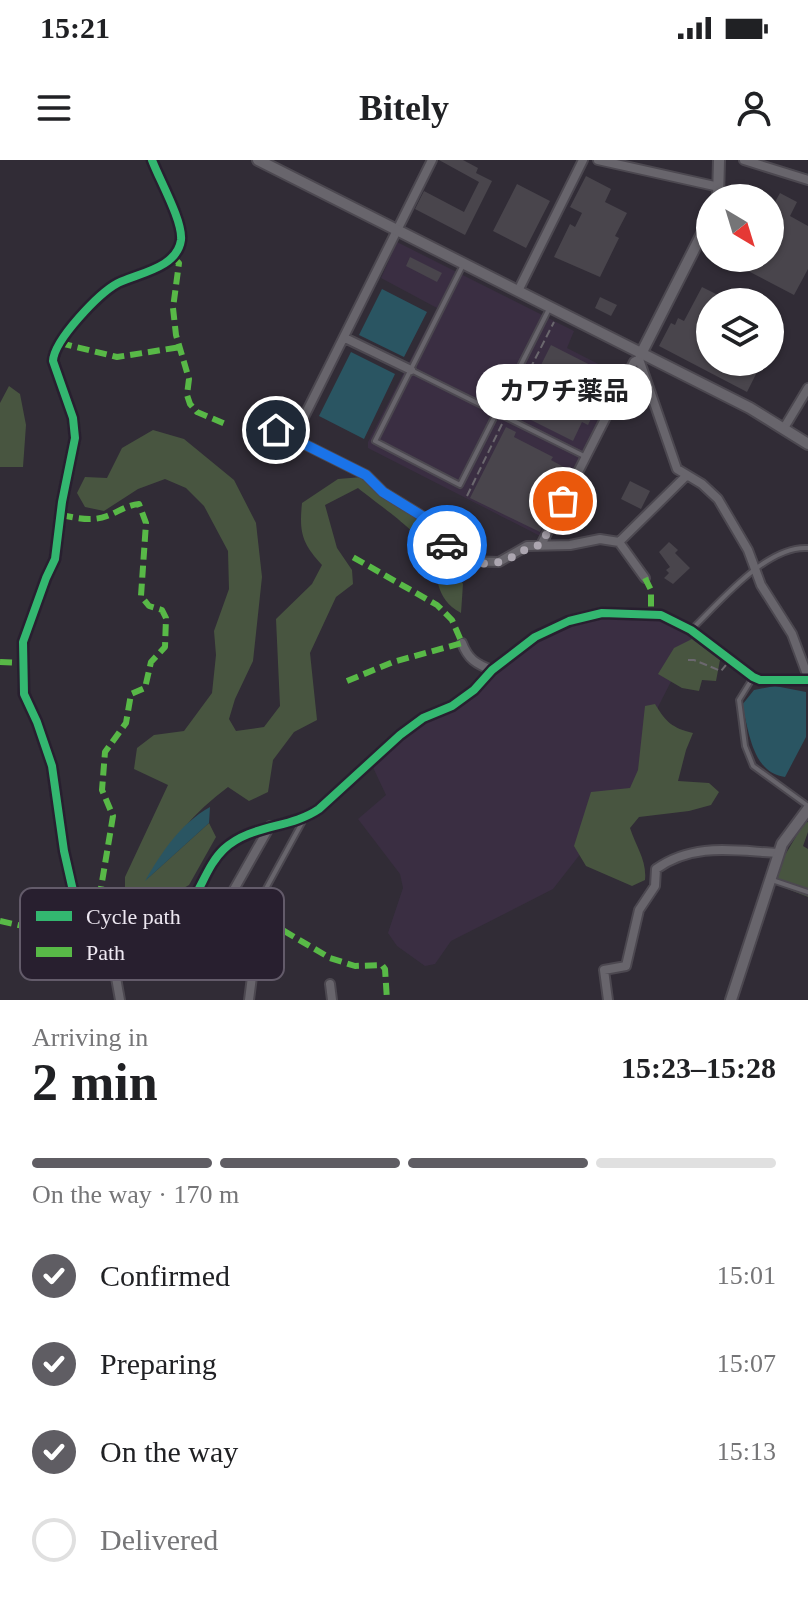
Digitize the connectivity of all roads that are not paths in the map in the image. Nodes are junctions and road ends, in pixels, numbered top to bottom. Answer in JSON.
{"nodes":[{"id":1,"x":152,"y":160,"type":"edge"},
{"id":2,"x":258,"y":160,"type":"edge"},
{"id":3,"x":432,"y":160,"type":"edge"},
{"id":4,"x":583,"y":160,"type":"edge"},
{"id":5,"x":598,"y":160,"type":"edge"},
{"id":6,"x":719,"y":160,"type":"edge"},
{"id":7,"x":744,"y":160,"type":"edge"},
{"id":8,"x":808,"y":180,"type":"edge"},
{"id":9,"x":719,"y":184,"type":"edge"},
{"id":10,"x":696,"y":187,"type":"edge"},
{"id":11,"x":398,"y":231,"type":"junction"},
{"id":12,"x":696,"y":246,"type":"edge"},
{"id":13,"x":464,"y":263,"type":"junction"},
{"id":14,"x":518,"y":291,"type":"junction"},
{"id":15,"x":550,"y":306,"type":"junction"},
{"id":16,"x":345,"y":338,"type":"junction"},
{"id":17,"x":640,"y":356,"type":"junction"},
{"id":18,"x":411,"y":370,"type":"junction"},
{"id":19,"x":808,"y":388,"type":"edge"},
{"id":20,"x":495,"y":413,"type":"junction"},
{"id":21,"x":784,"y":428,"type":"junction"},
{"id":22,"x":276,"y":430,"type":"dead end"},
{"id":23,"x":294,"y":437,"type":"junction"},
{"id":24,"x":808,"y":444,"type":"edge"},
{"id":25,"x":586,"y":457,"type":"junction"},
{"id":26,"x":686,"y":476,"type":"junction"},
{"id":27,"x":619,"y":542,"type":"junction"},
{"id":28,"x":541,"y":545,"type":"junction"},
{"id":29,"x":808,"y":548,"type":"edge"},
{"id":30,"x":756,"y":569,"type":"junction"},
{"id":31,"x":645,"y":578,"type":"dead end"},
{"id":32,"x":691,"y":630,"type":"junction"},
{"id":33,"x":462,"y":643,"type":"dead end"},
{"id":34,"x":492,"y":670,"type":"junction"},
{"id":35,"x":753,"y":677,"type":"junction"},
{"id":36,"x":808,"y":679,"type":"edge"},
{"id":37,"x":808,"y":807,"type":"edge"},
{"id":38,"x":304,"y":819,"type":"junction"},
{"id":39,"x":270,"y":826,"type":"junction"},
{"id":40,"x":778,"y":853,"type":"junction"},
{"id":41,"x":771,"y":880,"type":"junction"},
{"id":42,"x":72,"y":888,"type":"edge"},
{"id":43,"x":199,"y":888,"type":"edge"},
{"id":44,"x":235,"y":888,"type":"edge"},
{"id":45,"x":266,"y":888,"type":"edge"},
{"id":46,"x":808,"y":892,"type":"edge"},
{"id":47,"x":116,"y":980,"type":"edge"},
{"id":48,"x":252,"y":980,"type":"edge"},
{"id":49,"x":330,"y":984,"type":"dead end"},
{"id":50,"x":120,"y":1000,"type":"edge"},
{"id":51,"x":249,"y":1000,"type":"edge"},
{"id":52,"x":332,"y":1000,"type":"edge"},
{"id":53,"x":608,"y":1000,"type":"edge"},
{"id":54,"x":731,"y":1000,"type":"edge"}],
"edges":[{"from":1,"to":42,"type":"street"},
{"from":2,"to":11,"type":"street"},
{"from":3,"to":11,"type":"street"},
{"from":4,"to":14,"type":"street"},
{"from":5,"to":10,"type":"street"},
{"from":6,"to":9,"type":"street"},
{"from":7,"to":8,"type":"street"},
{"from":11,"to":13,"type":"street"},
{"from":11,"to":16,"type":"street"},
{"from":12,"to":17,"type":"street"},
{"from":13,"to":14,"type":"street"},
{"from":13,"to":18,"type":"lane"},
{"from":14,"to":15,"type":"street"},
{"from":15,"to":17,"type":"street"},
{"from":15,"to":20,"type":"lane"},
{"from":16,"to":18,"type":"street"},
{"from":16,"to":23,"type":"street"},
{"from":17,"to":21,"type":"street"},
{"from":17,"to":25,"type":"street"},
{"from":17,"to":26,"type":"street"},
{"from":18,"to":20,"type":"lane"},
{"from":18,"to":20,"type":"lane"},
{"from":19,"to":21,"type":"street"},
{"from":20,"to":25,"type":"lane"},
{"from":21,"to":24,"type":"street"},
{"from":22,"to":23,"type":"street"},
{"from":23,"to":28,"type":"street"},
{"from":25,"to":28,"type":"street"},
{"from":26,"to":27,"type":"street"},
{"from":26,"to":30,"type":"street"},
{"from":27,"to":28,"type":"street"},
{"from":27,"to":31,"type":"street"},
{"from":29,"to":30,"type":"lane"},
{"from":30,"to":32,"type":"lane"},
{"from":30,"to":36,"type":"street"},
{"from":32,"to":34,"type":"street"},
{"from":32,"to":35,"type":"street"},
{"from":33,"to":34,"type":"street"},
{"from":34,"to":38,"type":"street"},
{"from":35,"to":36,"type":"street"},
{"from":35,"to":37,"type":"lane"},
{"from":37,"to":40,"type":"street"},
{"from":38,"to":39,"type":"street"},
{"from":38,"to":45,"type":"lane"},
{"from":39,"to":43,"type":"street"},
{"from":39,"to":44,"type":"street"},
{"from":40,"to":41,"type":"street"},
{"from":40,"to":53,"type":"street"},
{"from":41,"to":46,"type":"lane"},
{"from":41,"to":54,"type":"street"},
{"from":47,"to":50,"type":"street"},
{"from":48,"to":51,"type":"street"},
{"from":49,"to":52,"type":"street"}]}
